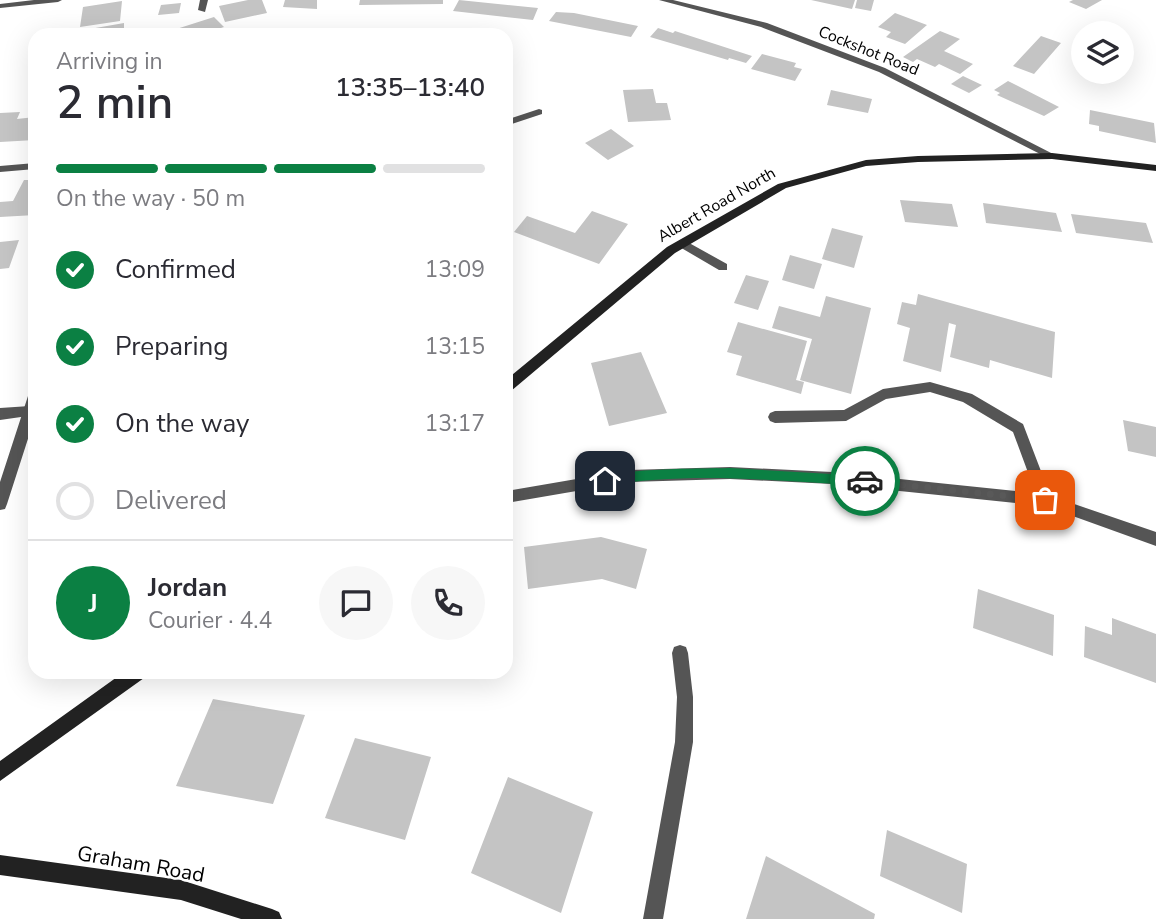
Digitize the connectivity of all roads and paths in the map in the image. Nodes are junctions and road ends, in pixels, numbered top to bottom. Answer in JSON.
{"nodes":[{"id":1,"x":58,"y":0,"type":"edge"},
{"id":2,"x":204,"y":0,"type":"edge"},
{"id":3,"x":663,"y":0,"type":"edge"},
{"id":4,"x":0,"y":6,"type":"edge"},
{"id":5,"x":202,"y":10,"type":"dead end"},
{"id":6,"x":539,"y":112,"type":"dead end"},
{"id":7,"x":513,"y":120,"type":"edge"},
{"id":8,"x":1052,"y":156,"type":"junction"},
{"id":9,"x":28,"y":167,"type":"edge"},
{"id":10,"x":1156,"y":168,"type":"edge"},
{"id":11,"x":0,"y":170,"type":"edge"},
{"id":12,"x":682,"y":243,"type":"junction"},
{"id":13,"x":723,"y":267,"type":"dead end"},
{"id":14,"x":513,"y":381,"type":"edge"},
{"id":15,"x":28,"y":411,"type":"edge"},
{"id":16,"x":0,"y":414,"type":"edge"},
{"id":17,"x":28,"y":417,"type":"edge"},
{"id":18,"x":775,"y":417,"type":"dead end"},
{"id":19,"x":513,"y":496,"type":"edge"},
{"id":20,"x":1045,"y":500,"type":"junction"},
{"id":21,"x":0,"y":505,"type":"edge"},
{"id":22,"x":1156,"y":539,"type":"edge"},
{"id":23,"x":680,"y":653,"type":"dead end"},
{"id":24,"x":128,"y":679,"type":"edge"},
{"id":25,"x":0,"y":772,"type":"edge"},
{"id":26,"x":0,"y":865,"type":"edge"},
{"id":27,"x":272,"y":919,"type":"edge"},
{"id":28,"x":653,"y":919,"type":"edge"}],
"edges":[{"from":1,"to":4,"type":"street"},
{"from":2,"to":5,"type":"street"},
{"from":3,"to":8,"type":"street","name":"Cockshot Road"},
{"from":6,"to":7,"type":"street"},
{"from":8,"to":10,"type":"street","name":"Albert Road North"},
{"from":8,"to":12,"type":"street","name":"Albert Road North"},
{"from":9,"to":11,"type":"street"},
{"from":12,"to":13,"type":"street"},
{"from":12,"to":14,"type":"street","name":"Albert Road North"},
{"from":15,"to":16,"type":"street"},
{"from":17,"to":21,"type":"street"},
{"from":18,"to":20,"type":"street"},
{"from":19,"to":20,"type":"street"},
{"from":20,"to":22,"type":"street"},
{"from":23,"to":28,"type":"street"},
{"from":24,"to":25,"type":"street"},
{"from":26,"to":27,"type":"street","name":"Graham Road"}]}
